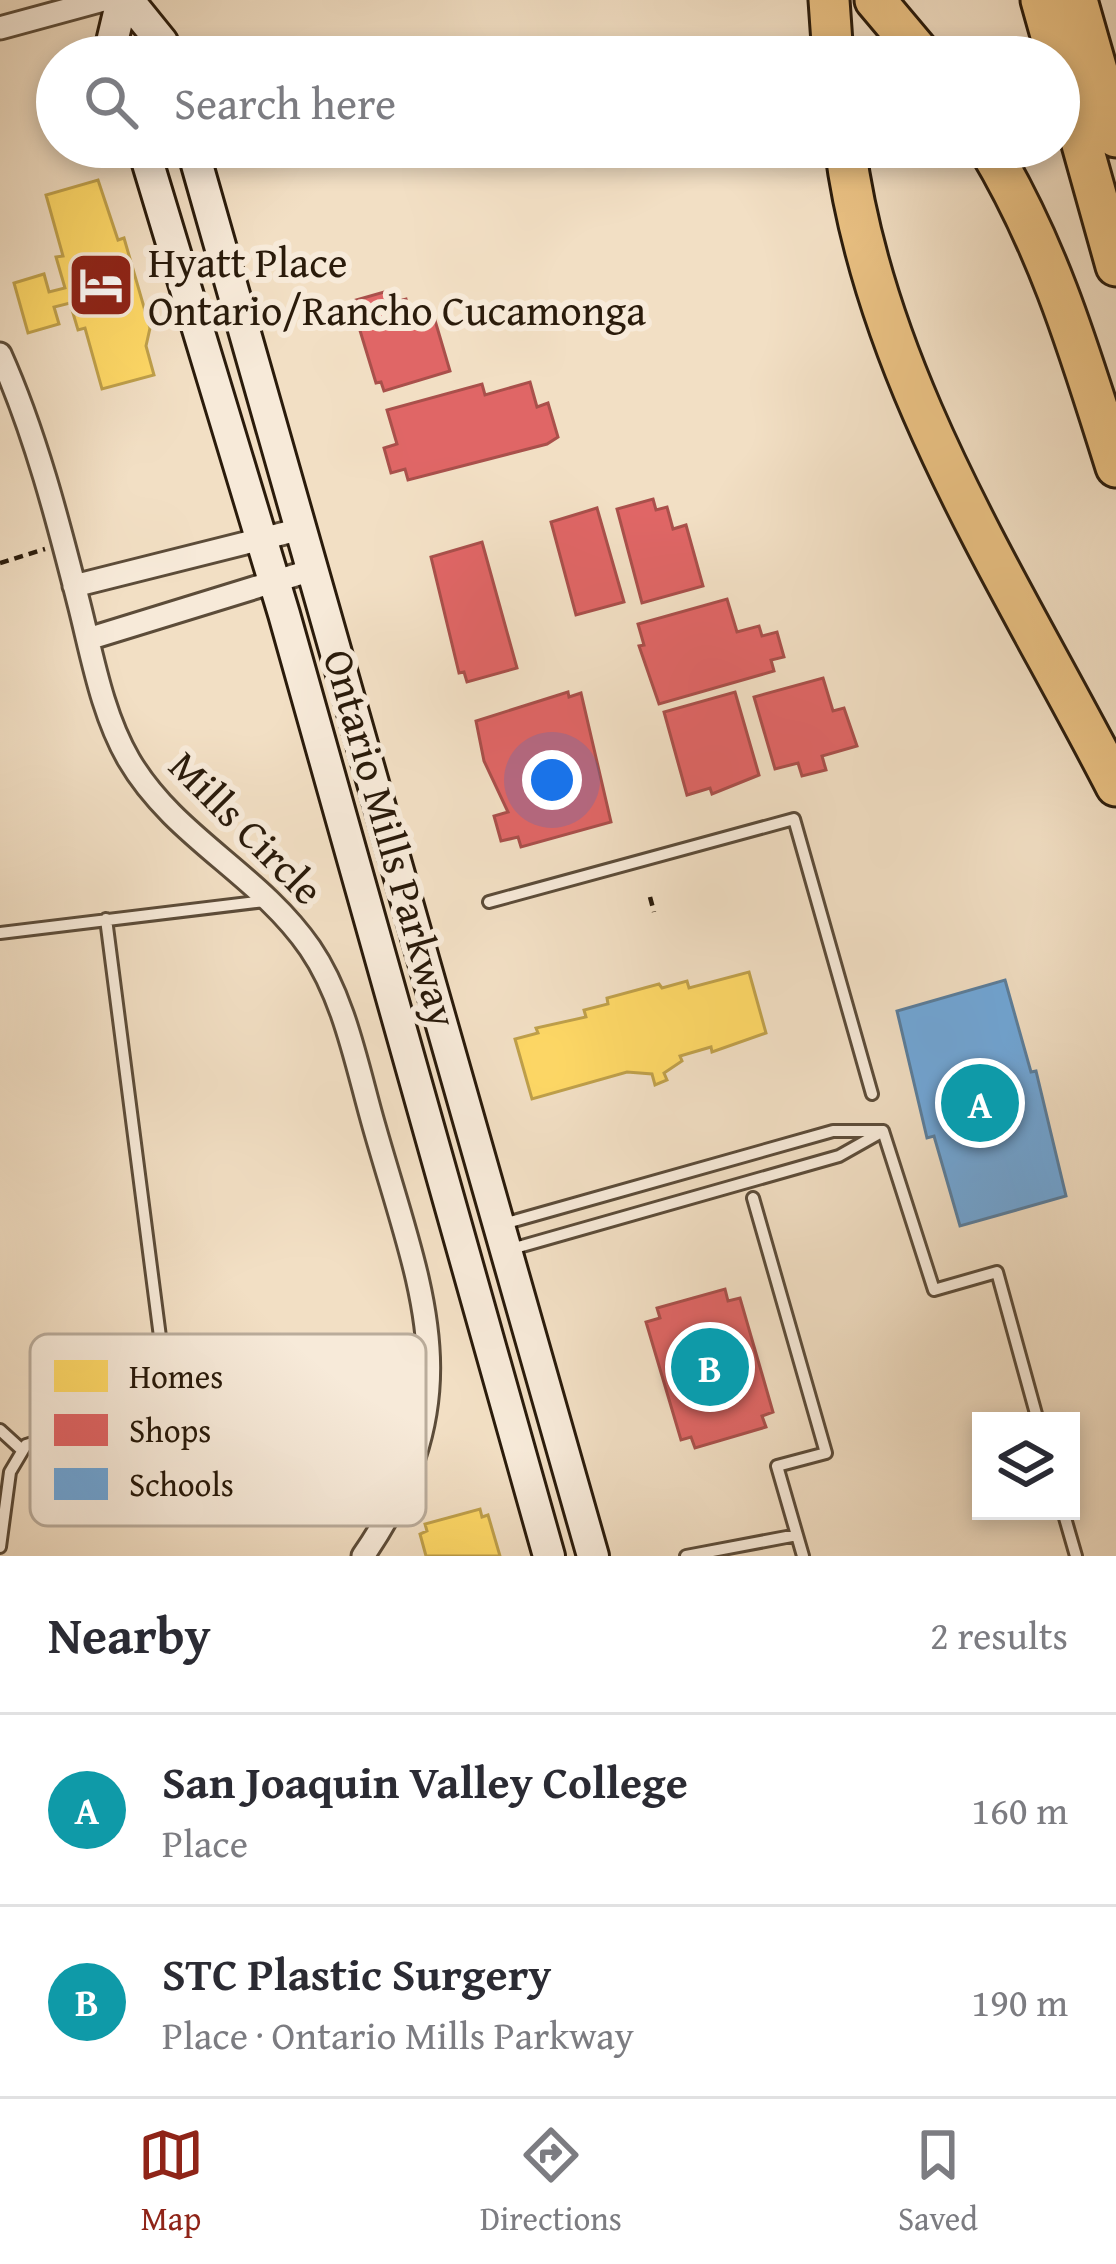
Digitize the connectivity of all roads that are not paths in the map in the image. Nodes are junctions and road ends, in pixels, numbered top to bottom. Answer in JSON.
{"nodes":[{"id":1,"x":104,"y":0,"type":"edge"},
{"id":2,"x":125,"y":0,"type":"edge"},
{"id":3,"x":829,"y":0,"type":"edge"},
{"id":4,"x":875,"y":0,"type":"edge"},
{"id":5,"x":1041,"y":0,"type":"edge"},
{"id":6,"x":1077,"y":0,"type":"edge"},
{"id":7,"x":0,"y":28,"type":"edge"},
{"id":8,"x":114,"y":36,"type":"edge"},
{"id":9,"x":157,"y":36,"type":"edge"},
{"id":10,"x":832,"y":36,"type":"edge"},
{"id":11,"x":905,"y":36,"type":"edge"},
{"id":12,"x":1051,"y":36,"type":"edge"},
{"id":13,"x":1116,"y":137,"type":"edge"},
{"id":14,"x":1080,"y":138,"type":"edge"},
{"id":15,"x":149,"y":168,"type":"edge"},
{"id":16,"x":198,"y":168,"type":"edge"},
{"id":17,"x":848,"y":168,"type":"edge"},
{"id":18,"x":1000,"y":168,"type":"edge"},
{"id":19,"x":1116,"y":266,"type":"edge"},
{"id":20,"x":0,"y":354,"type":"edge"},
{"id":21,"x":1116,"y":467,"type":"edge"},
{"id":22,"x":301,"y":529,"type":"junction"},
{"id":23,"x":262,"y":538,"type":"junction"},
{"id":24,"x":313,"y":570,"type":"junction"},
{"id":25,"x":274,"y":581,"type":"junction"},
{"id":26,"x":74,"y":586,"type":"junction"},
{"id":27,"x":88,"y":639,"type":"junction"},
{"id":28,"x":1116,"y":786,"type":"edge"},
{"id":29,"x":272,"y":900,"type":"junction"},
{"id":30,"x":488,"y":902,"type":"dead end"},
{"id":31,"x":106,"y":919,"type":"junction"},
{"id":32,"x":0,"y":933,"type":"edge"},
{"id":33,"x":872,"y":1094,"type":"dead end"},
{"id":34,"x":883,"y":1131,"type":"junction"},
{"id":35,"x":753,"y":1198,"type":"dead end"},
{"id":36,"x":501,"y":1238,"type":"junction"},
{"id":37,"x":160,"y":1334,"type":"edge"},
{"id":38,"x":426,"y":1406,"type":"edge"},
{"id":39,"x":1036,"y":1412,"type":"edge"},
{"id":40,"x":0,"y":1430,"type":"edge"},
{"id":41,"x":30,"y":1444,"type":"edge"},
{"id":42,"x":22,"y":1450,"type":"junction"},
{"id":43,"x":1066,"y":1520,"type":"edge"},
{"id":44,"x":383,"y":1526,"type":"edge"},
{"id":45,"x":797,"y":1535,"type":"junction"},
{"id":46,"x":0,"y":1547,"type":"edge"},
{"id":47,"x":363,"y":1556,"type":"edge"},
{"id":48,"x":549,"y":1556,"type":"edge"},
{"id":49,"x":592,"y":1556,"type":"edge"},
{"id":50,"x":686,"y":1556,"type":"edge"},
{"id":51,"x":803,"y":1556,"type":"edge"},
{"id":52,"x":1076,"y":1556,"type":"edge"}],
"edges":[{"from":1,"to":7,"type":"street"},
{"from":2,"to":8,"type":"main road"},
{"from":2,"to":9,"type":"main road"},
{"from":3,"to":10,"type":"highway"},
{"from":4,"to":11,"type":"highway"},
{"from":5,"to":12,"type":"highway"},
{"from":6,"to":13,"type":"highway"},
{"from":14,"to":19,"type":"highway"},
{"from":15,"to":23,"type":"main road","name":"Ontario Mills Parkway"},
{"from":16,"to":22,"type":"main road","name":"Ontario Mills Parkway"},
{"from":17,"to":28,"type":"highway"},
{"from":18,"to":21,"type":"highway"},
{"from":20,"to":26,"type":"street","name":"Mills Circle"},
{"from":22,"to":23,"type":"street"},
{"from":22,"to":24,"type":"main road","name":"Ontario Mills Parkway"},
{"from":23,"to":25,"type":"main road","name":"Ontario Mills Parkway"},
{"from":23,"to":26,"type":"street"},
{"from":24,"to":25,"type":"street"},
{"from":24,"to":36,"type":"main road","name":"Ontario Mills Parkway"},
{"from":25,"to":27,"type":"street"},
{"from":25,"to":48,"type":"main road","name":"Ontario Mills Parkway"},
{"from":26,"to":27,"type":"street","name":"Mills Circle"},
{"from":27,"to":29,"type":"street","name":"Mills Circle"},
{"from":29,"to":31,"type":"lane"},
{"from":29,"to":38,"type":"street","name":"Mills Circle"},
{"from":30,"to":33,"type":"lane"},
{"from":31,"to":32,"type":"lane"},
{"from":31,"to":37,"type":"lane"},
{"from":34,"to":36,"type":"lane"},
{"from":34,"to":36,"type":"lane"},
{"from":34,"to":39,"type":"lane"},
{"from":35,"to":45,"type":"lane"},
{"from":36,"to":49,"type":"main road","name":"Ontario Mills Parkway"},
{"from":40,"to":42,"type":"lane"},
{"from":41,"to":42,"type":"lane"},
{"from":42,"to":46,"type":"lane"},
{"from":43,"to":52,"type":"lane"},
{"from":44,"to":47,"type":"street","name":"Mills Circle"},
{"from":45,"to":50,"type":"lane"},
{"from":45,"to":51,"type":"lane"}]}
